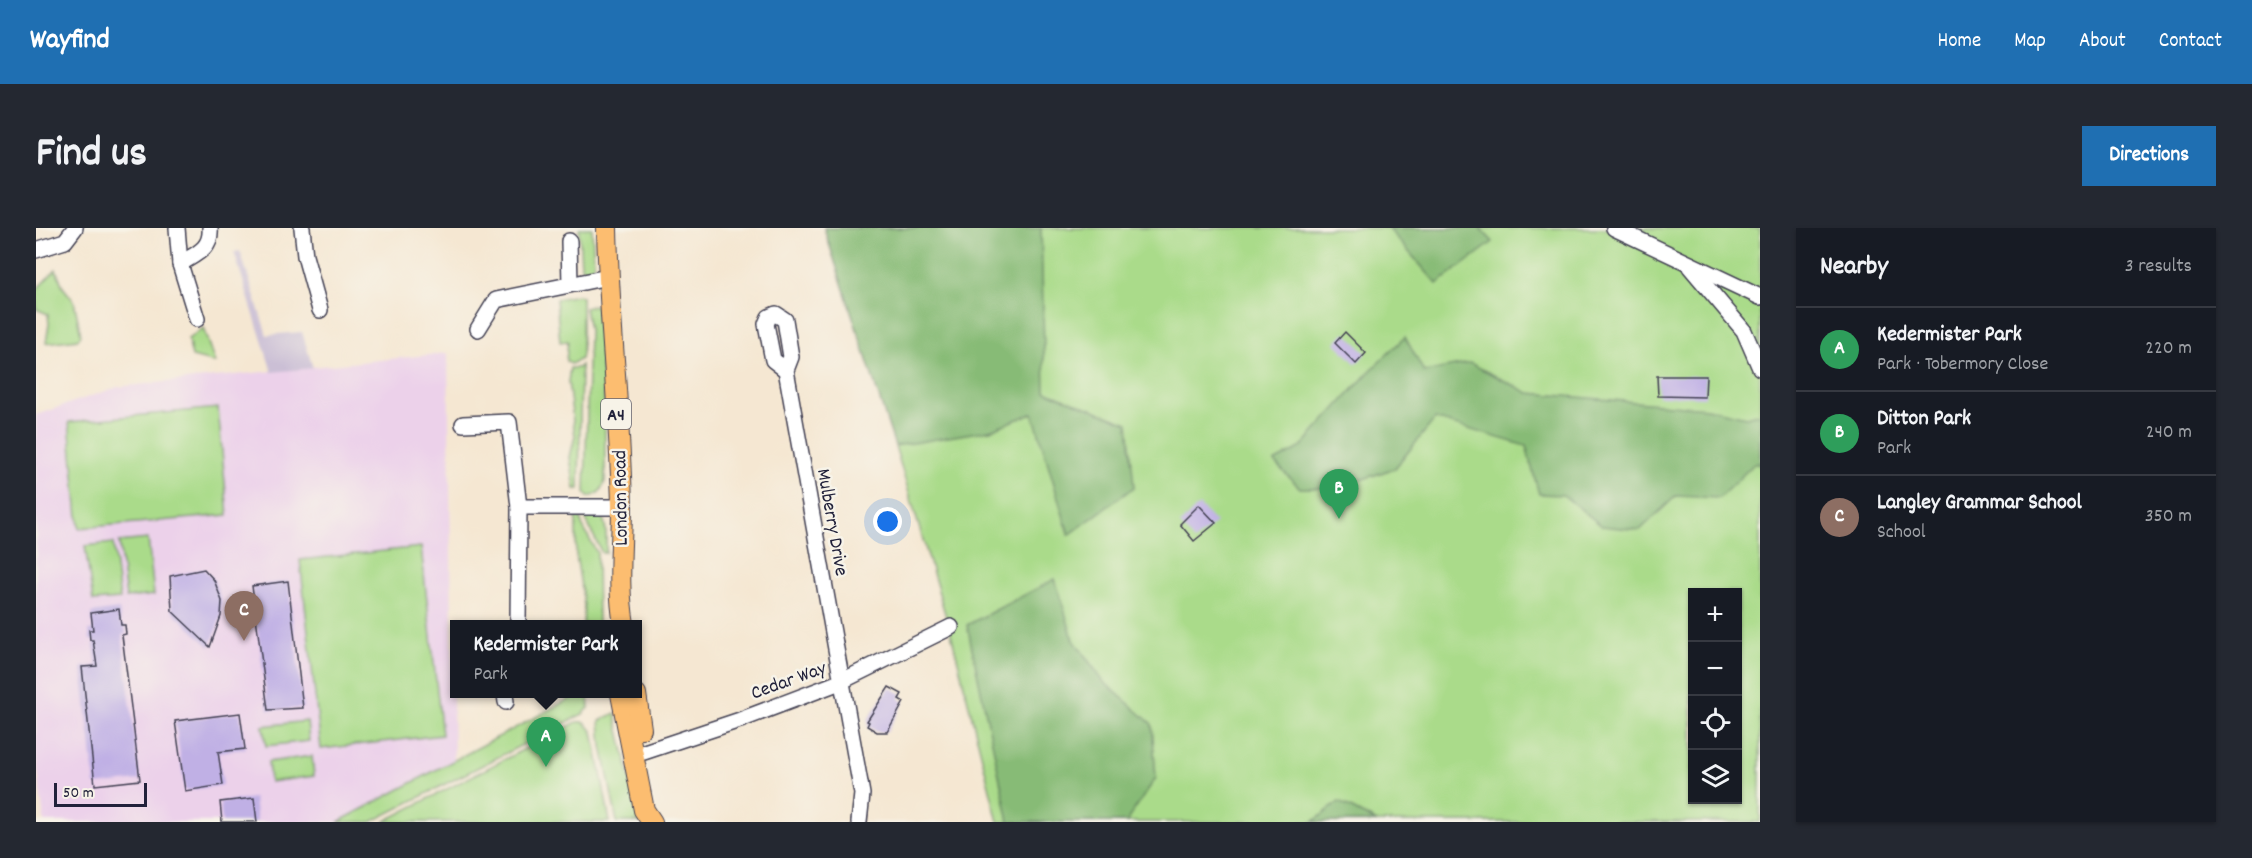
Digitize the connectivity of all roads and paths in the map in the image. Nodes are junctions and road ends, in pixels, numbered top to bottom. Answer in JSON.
{"nodes":[{"id":1,"x":75,"y":228,"type":"edge"},
{"id":2,"x":177,"y":228,"type":"edge"},
{"id":3,"x":210,"y":228,"type":"edge"},
{"id":4,"x":302,"y":228,"type":"edge"},
{"id":5,"x":607,"y":228,"type":"edge"},
{"id":6,"x":1614,"y":228,"type":"edge"},
{"id":7,"x":569,"y":241,"type":"dead end"},
{"id":8,"x":36,"y":250,"type":"edge"},
{"id":9,"x":1686,"y":262,"type":"junction"},
{"id":10,"x":180,"y":264,"type":"junction"},
{"id":11,"x":608,"y":277,"type":"junction"},
{"id":12,"x":570,"y":284,"type":"junction"},
{"id":13,"x":1760,"y":297,"type":"edge"},
{"id":14,"x":320,"y":310,"type":"dead end"},
{"id":15,"x":197,"y":319,"type":"dead end"},
{"id":16,"x":478,"y":329,"type":"dead end"},
{"id":17,"x":1760,"y":368,"type":"edge"},
{"id":18,"x":786,"y":370,"type":"dead end"},
{"id":19,"x":463,"y":424,"type":"dead end"},
{"id":20,"x":519,"y":507,"type":"junction"},
{"id":21,"x":622,"y":507,"type":"junction"},
{"id":22,"x":620,"y":600,"type":"junction"},
{"id":23,"x":518,"y":620,"type":"edge"},
{"id":24,"x":619,"y":620,"type":"edge"},
{"id":25,"x":623,"y":620,"type":"edge"},
{"id":26,"x":951,"y":627,"type":"dead end"},
{"id":27,"x":840,"y":682,"type":"junction"},
{"id":28,"x":622,"y":698,"type":"edge"},
{"id":29,"x":636,"y":698,"type":"edge"},
{"id":30,"x":638,"y":752,"type":"junction"},
{"id":31,"x":652,"y":822,"type":"edge"},
{"id":32,"x":659,"y":822,"type":"edge"},
{"id":33,"x":859,"y":822,"type":"edge"}],
"edges":[{"from":1,"to":8,"type":"street"},
{"from":2,"to":10,"type":"street"},
{"from":3,"to":10,"type":"street"},
{"from":4,"to":14,"type":"street"},
{"from":5,"to":11,"type":"main road","name":"London Road","number":"A4"},
{"from":6,"to":9,"type":"street"},
{"from":7,"to":12,"type":"street"},
{"from":9,"to":13,"type":"street"},
{"from":9,"to":17,"type":"street"},
{"from":10,"to":15,"type":"street"},
{"from":11,"to":12,"type":"street"},
{"from":11,"to":21,"type":"main road","name":"London Road","number":"A4"},
{"from":12,"to":16,"type":"street"},
{"from":18,"to":27,"type":"street","name":"Mulberry Drive"},
{"from":19,"to":20,"type":"street"},
{"from":20,"to":21,"type":"street"},
{"from":20,"to":23,"type":"street"},
{"from":21,"to":22,"type":"main road","name":"London Road","number":"A4"},
{"from":22,"to":24,"type":"main road"},
{"from":22,"to":25,"type":"main road","name":"London Road","number":"A4"},
{"from":26,"to":27,"type":"street","name":"Cedar Way"},
{"from":27,"to":30,"type":"street","name":"Cedar Way"},
{"from":27,"to":33,"type":"street","name":"Mulberry Drive"},
{"from":28,"to":30,"type":"main road"},
{"from":29,"to":30,"type":"main road"},
{"from":30,"to":31,"type":"main road"},
{"from":30,"to":32,"type":"main road"}]}
